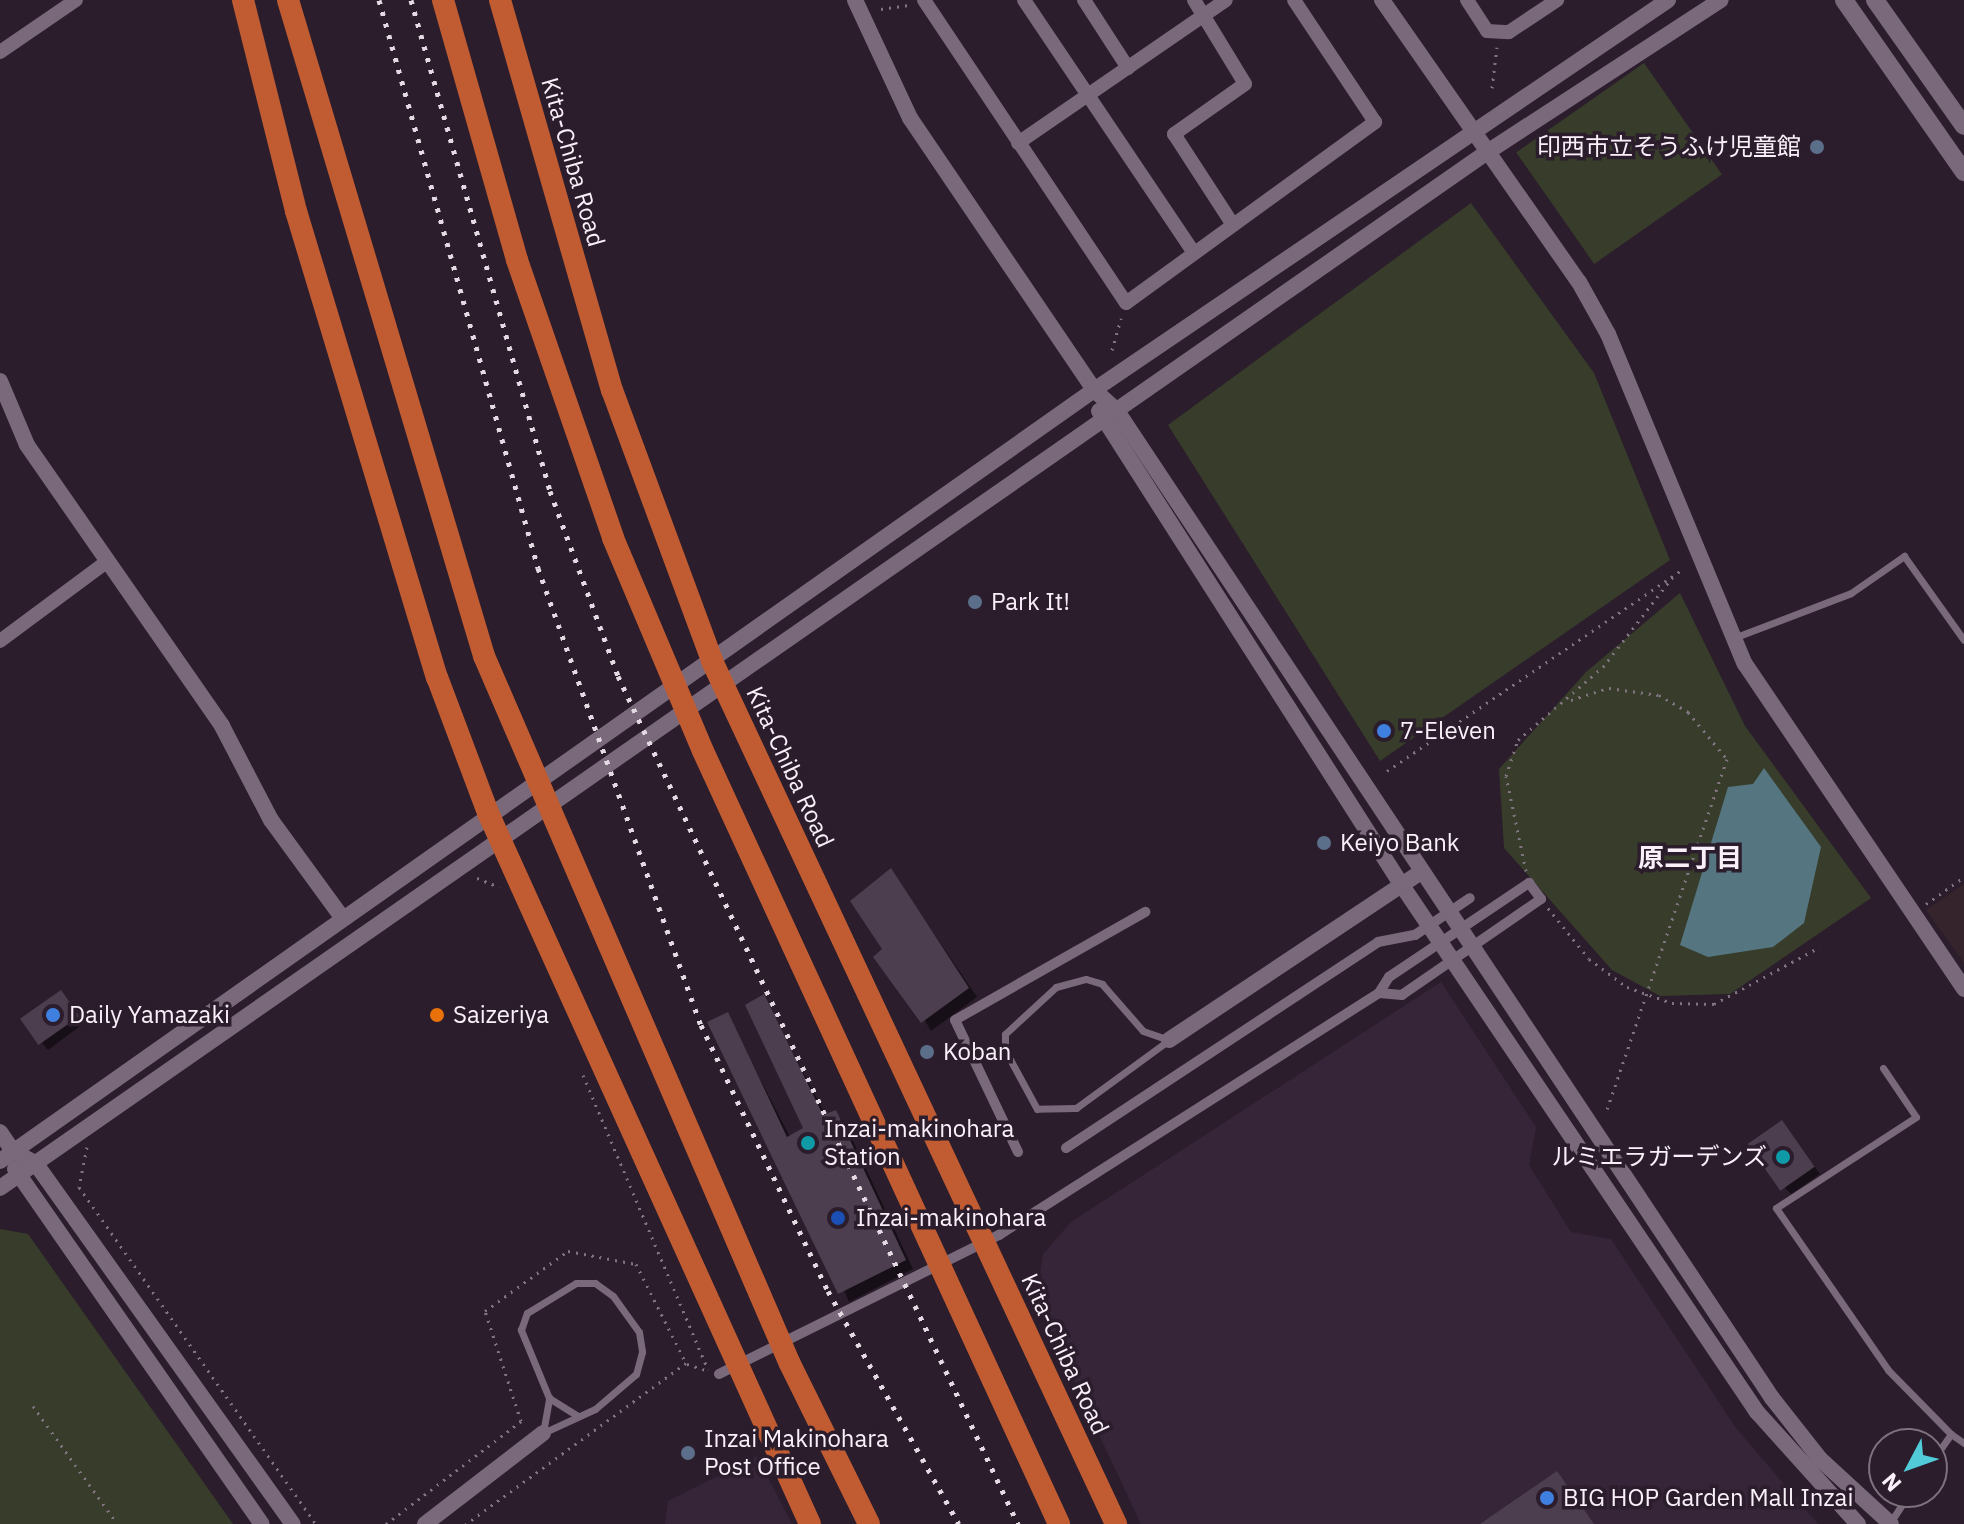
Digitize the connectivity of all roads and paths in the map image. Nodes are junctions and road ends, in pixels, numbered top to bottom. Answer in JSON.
{"nodes":[{"id":1,"x":76,"y":0,"type":"edge"},
{"id":2,"x":243,"y":0,"type":"edge"},
{"id":3,"x":288,"y":0,"type":"edge"},
{"id":4,"x":443,"y":0,"type":"edge"},
{"id":5,"x":500,"y":0,"type":"edge"},
{"id":6,"x":855,"y":0,"type":"edge"},
{"id":7,"x":1024,"y":0,"type":"edge"},
{"id":8,"x":1084,"y":0,"type":"edge"},
{"id":9,"x":1194,"y":0,"type":"edge"},
{"id":10,"x":1226,"y":0,"type":"edge"},
{"id":11,"x":1294,"y":0,"type":"edge"},
{"id":12,"x":1382,"y":0,"type":"edge"},
{"id":13,"x":1467,"y":0,"type":"edge"},
{"id":14,"x":1557,"y":0,"type":"edge"},
{"id":15,"x":1668,"y":0,"type":"edge"},
{"id":16,"x":1721,"y":0,"type":"edge"},
{"id":17,"x":1844,"y":0,"type":"edge"},
{"id":18,"x":1875,"y":0,"type":"edge"},
{"id":19,"x":924,"y":1,"type":"edge"},
{"id":20,"x":881,"y":9,"type":"dead end"},
{"id":21,"x":1204,"y":15,"type":"junction"},
{"id":22,"x":1499,"y":31,"type":"junction"},
{"id":23,"x":0,"y":52,"type":"edge"},
{"id":24,"x":1128,"y":68,"type":"junction"},
{"id":25,"x":1492,"y":88,"type":"dead end"},
{"id":26,"x":1089,"y":95,"type":"junction"},
{"id":27,"x":1964,"y":126,"type":"edge"},
{"id":28,"x":1472,"y":133,"type":"junction"},
{"id":29,"x":1018,"y":143,"type":"junction"},
{"id":30,"x":1486,"y":153,"type":"junction"},
{"id":31,"x":1964,"y":172,"type":"edge"},
{"id":32,"x":1233,"y":225,"type":"junction"},
{"id":33,"x":1194,"y":253,"type":"junction"},
{"id":34,"x":1126,"y":303,"type":"junction"},
{"id":35,"x":1112,"y":350,"type":"dead end"},
{"id":36,"x":0,"y":381,"type":"edge"},
{"id":37,"x":1094,"y":390,"type":"junction"},
{"id":38,"x":1117,"y":411,"type":"junction"},
{"id":39,"x":1102,"y":421,"type":"junction"},
{"id":40,"x":105,"y":563,"type":"junction"},
{"id":41,"x":1683,"y":569,"type":"dead end"},
{"id":42,"x":1674,"y":575,"type":"junction"},
{"id":43,"x":1734,"y":638,"type":"junction"},
{"id":44,"x":1964,"y":640,"type":"edge"},
{"id":45,"x":0,"y":641,"type":"edge"},
{"id":46,"x":709,"y":664,"type":"junction"},
{"id":47,"x":720,"y":687,"type":"junction"},
{"id":48,"x":1571,"y":700,"type":"junction"},
{"id":49,"x":1387,"y":771,"type":"dead end"},
{"id":50,"x":495,"y":811,"type":"junction"},
{"id":51,"x":507,"y":837,"type":"junction"},
{"id":52,"x":1422,"y":871,"type":"junction"},
{"id":53,"x":1964,"y":877,"type":"edge"},
{"id":54,"x":472,"y":878,"type":"dead end"},
{"id":55,"x":1529,"y":883,"type":"junction"},
{"id":56,"x":1401,"y":884,"type":"junction"},
{"id":57,"x":506,"y":891,"type":"dead end"},
{"id":58,"x":1470,"y":898,"type":"dead end"},
{"id":59,"x":1541,"y":899,"type":"junction"},
{"id":60,"x":1923,"y":906,"type":"dead end"},
{"id":61,"x":1145,"y":912,"type":"dead end"},
{"id":62,"x":1449,"y":912,"type":"junction"},
{"id":63,"x":341,"y":916,"type":"junction"},
{"id":64,"x":1429,"y":926,"type":"junction"},
{"id":65,"x":1820,"y":947,"type":"dead end"},
{"id":66,"x":1964,"y":989,"type":"edge"},
{"id":67,"x":1379,"y":993,"type":"junction"},
{"id":68,"x":1169,"y":1040,"type":"junction"},
{"id":69,"x":579,"y":1066,"type":"dead end"},
{"id":70,"x":1883,"y":1068,"type":"dead end"},
{"id":71,"x":1607,"y":1109,"type":"dead end"},
{"id":72,"x":0,"y":1132,"type":"edge"},
{"id":73,"x":100,"y":1136,"type":"dead end"},
{"id":74,"x":1066,"y":1148,"type":"dead end"},
{"id":75,"x":1018,"y":1152,"type":"dead end"},
{"id":76,"x":6,"y":1156,"type":"edge"},
{"id":77,"x":36,"y":1164,"type":"junction"},
{"id":78,"x":15,"y":1178,"type":"junction"},
{"id":79,"x":0,"y":1188,"type":"edge"},
{"id":80,"x":686,"y":1363,"type":"dead end"},
{"id":81,"x":714,"y":1373,"type":"junction"},
{"id":82,"x":549,"y":1398,"type":"junction"},
{"id":83,"x":33,"y":1406,"type":"dead end"},
{"id":84,"x":578,"y":1416,"type":"junction"},
{"id":85,"x":543,"y":1433,"type":"junction"},
{"id":86,"x":1951,"y":1434,"type":"junction"},
{"id":87,"x":1948,"y":1438,"type":"edge"},
{"id":88,"x":1964,"y":1443,"type":"edge"},
{"id":89,"x":1089,"y":1465,"type":"junction"},
{"id":90,"x":114,"y":1519,"type":"dead end"},
{"id":91,"x":1890,"y":1523,"type":"edge"},
{"id":92,"x":262,"y":1524,"type":"edge"},
{"id":93,"x":293,"y":1524,"type":"edge"},
{"id":94,"x":316,"y":1524,"type":"edge"},
{"id":95,"x":425,"y":1524,"type":"edge"},
{"id":96,"x":810,"y":1524,"type":"edge"},
{"id":97,"x":869,"y":1524,"type":"edge"},
{"id":98,"x":1059,"y":1524,"type":"edge"},
{"id":99,"x":1101,"y":1524,"type":"edge"},
{"id":100,"x":1116,"y":1524,"type":"edge"},
{"id":101,"x":1858,"y":1524,"type":"edge"}],
"edges":[{"from":1,"to":23,"type":"street"},
{"from":2,"to":50,"type":"highway"},
{"from":3,"to":97,"type":"highway"},
{"from":4,"to":98,"type":"highway"},
{"from":5,"to":46,"type":"highway","name":"Kita-Chiba Road"},
{"from":6,"to":37,"type":"street"},
{"from":7,"to":26,"type":"street"},
{"from":8,"to":24,"type":"street"},
{"from":9,"to":21,"type":"street"},
{"from":10,"to":21,"type":"street"},
{"from":11,"to":32,"type":"street"},
{"from":12,"to":28,"type":"street"},
{"from":13,"to":22,"type":"street"},
{"from":14,"to":22,"type":"street"},
{"from":15,"to":28,"type":"street"},
{"from":16,"to":30,"type":"street"},
{"from":17,"to":31,"type":"main road"},
{"from":18,"to":27,"type":"main road"},
{"from":19,"to":20,"type":"path"},
{"from":19,"to":29,"type":"street"},
{"from":21,"to":24,"type":"street"},
{"from":21,"to":32,"type":"street"},
{"from":22,"to":25,"type":"path"},
{"from":24,"to":26,"type":"street"},
{"from":26,"to":29,"type":"street"},
{"from":26,"to":33,"type":"street"},
{"from":28,"to":30,"type":"street"},
{"from":28,"to":37,"type":"street"},
{"from":29,"to":34,"type":"street"},
{"from":30,"to":38,"type":"street"},
{"from":30,"to":43,"type":"street"},
{"from":32,"to":33,"type":"street"},
{"from":33,"to":34,"type":"street"},
{"from":34,"to":35,"type":"path"},
{"from":36,"to":40,"type":"street"},
{"from":37,"to":38,"type":"street"},
{"from":37,"to":39,"type":"street"},
{"from":37,"to":46,"type":"street"},
{"from":38,"to":39,"type":"street"},
{"from":38,"to":52,"type":"street"},
{"from":39,"to":47,"type":"street"},
{"from":39,"to":56,"type":"street"},
{"from":40,"to":45,"type":"street"},
{"from":40,"to":63,"type":"street"},
{"from":41,"to":42,"type":"path"},
{"from":42,"to":48,"type":"path"},
{"from":42,"to":49,"type":"path"},
{"from":43,"to":44,"type":"lane"},
{"from":43,"to":66,"type":"street"},
{"from":46,"to":47,"type":"highway","name":"Kita-Chiba Road"},
{"from":46,"to":50,"type":"street"},
{"from":47,"to":51,"type":"street"},
{"from":47,"to":89,"type":"highway","name":"Kita-Chiba Road"},
{"from":48,"to":55,"type":"path"},
{"from":48,"to":71,"type":"path"},
{"from":50,"to":51,"type":"highway"},
{"from":50,"to":63,"type":"street"},
{"from":51,"to":77,"type":"street"},
{"from":51,"to":96,"type":"highway"},
{"from":52,"to":56,"type":"street"},
{"from":52,"to":62,"type":"street"},
{"from":53,"to":60,"type":"path"},
{"from":54,"to":57,"type":"path"},
{"from":55,"to":59,"type":"street"},
{"from":55,"to":67,"type":"street"},
{"from":56,"to":64,"type":"street"},
{"from":56,"to":68,"type":"street"},
{"from":58,"to":62,"type":"street"},
{"from":59,"to":65,"type":"path"},
{"from":59,"to":67,"type":"street"},
{"from":61,"to":75,"type":"street"},
{"from":62,"to":64,"type":"street"},
{"from":62,"to":91,"type":"street"},
{"from":63,"to":76,"type":"street"},
{"from":64,"to":74,"type":"street"},
{"from":64,"to":101,"type":"street"},
{"from":67,"to":81,"type":"street"},
{"from":68,"to":68,"type":"lane"},
{"from":69,"to":81,"type":"path"},
{"from":70,"to":86,"type":"lane"},
{"from":72,"to":76,"type":"street"},
{"from":73,"to":94,"type":"path"},
{"from":76,"to":77,"type":"street"},
{"from":76,"to":78,"type":"street"},
{"from":77,"to":78,"type":"street"},
{"from":77,"to":93,"type":"street"},
{"from":78,"to":79,"type":"street"},
{"from":78,"to":92,"type":"street"},
{"from":80,"to":81,"type":"path"},
{"from":82,"to":84,"type":"lane"},
{"from":82,"to":84,"type":"lane"},
{"from":82,"to":85,"type":"lane"},
{"from":83,"to":90,"type":"path"},
{"from":84,"to":85,"type":"lane"},
{"from":85,"to":95,"type":"street"},
{"from":86,"to":87,"type":"lane"},
{"from":86,"to":88,"type":"lane"},
{"from":89,"to":99,"type":"highway"},
{"from":89,"to":100,"type":"highway","name":"Kita-Chiba Road"}]}
